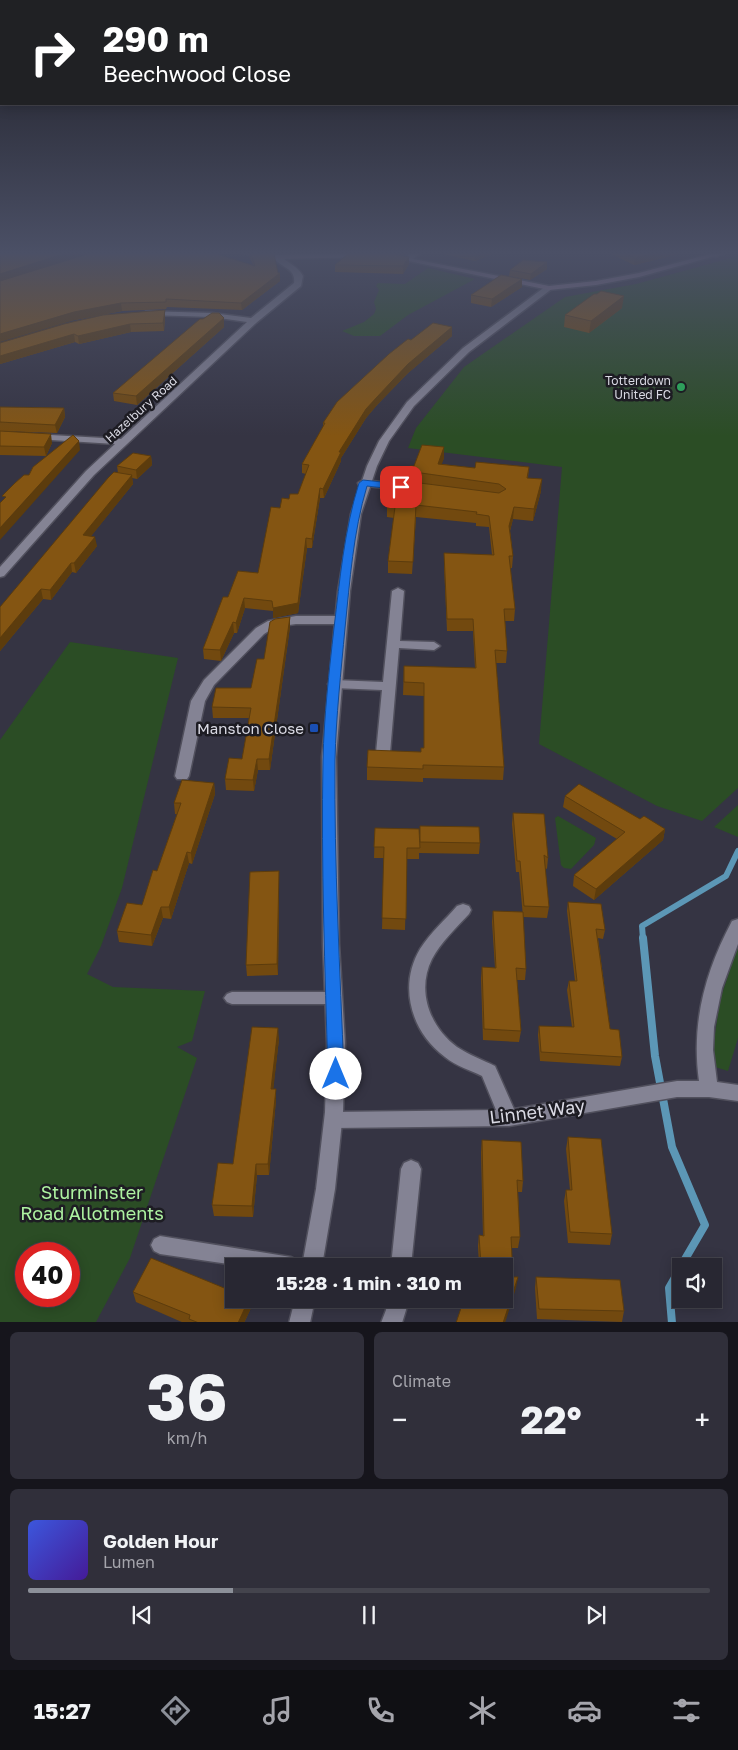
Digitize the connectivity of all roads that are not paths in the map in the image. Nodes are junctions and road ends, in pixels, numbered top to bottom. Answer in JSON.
{"nodes":[{"id":1,"x":263,"y":313,"type":"edge"},
{"id":2,"x":516,"y":313,"type":"edge"},
{"id":3,"x":136,"y":314,"type":"edge"},
{"id":4,"x":253,"y":321,"type":"junction"},
{"id":5,"x":27,"y":436,"type":"edge"},
{"id":6,"x":123,"y":442,"type":"junction"},
{"id":7,"x":363,"y":483,"type":"junction"},
{"id":8,"x":430,"y":490,"type":"edge"},
{"id":9,"x":0,"y":574,"type":"edge"},
{"id":10,"x":398,"y":591,"type":"dead end"},
{"id":11,"x":341,"y":620,"type":"junction"},
{"id":12,"x":394,"y":644,"type":"junction"},
{"id":13,"x":434,"y":646,"type":"dead end"},
{"id":14,"x":334,"y":684,"type":"junction"},
{"id":15,"x":390,"y":686,"type":"junction"},
{"id":16,"x":383,"y":753,"type":"edge"},
{"id":17,"x":182,"y":776,"type":"dead end"},
{"id":18,"x":463,"y":910,"type":"dead end"},
{"id":19,"x":738,"y":925,"type":"edge"},
{"id":20,"x":232,"y":998,"type":"dead end"},
{"id":21,"x":333,"y":998,"type":"junction"},
{"id":22,"x":709,"y":1089,"type":"junction"},
{"id":23,"x":738,"y":1093,"type":"edge"},
{"id":24,"x":509,"y":1118,"type":"junction"},
{"id":25,"x":334,"y":1120,"type":"junction"},
{"id":26,"x":411,"y":1170,"type":"dead end"},
{"id":27,"x":160,"y":1245,"type":"dead end"},
{"id":28,"x":249,"y":1258,"type":"edge"},
{"id":29,"x":314,"y":1258,"type":"edge"},
{"id":30,"x":402,"y":1258,"type":"edge"},
{"id":31,"x":303,"y":1308,"type":"edge"},
{"id":32,"x":396,"y":1308,"type":"edge"},
{"id":33,"x":299,"y":1322,"type":"edge"},
{"id":34,"x":391,"y":1322,"type":"edge"}],
"edges":[{"from":1,"to":4,"type":"street","name":"Hazelbury Road"},
{"from":2,"to":7,"type":"street"},
{"from":3,"to":4,"type":"street"},
{"from":4,"to":6,"type":"street","name":"Hazelbury Road"},
{"from":5,"to":6,"type":"street"},
{"from":6,"to":9,"type":"street","name":"Hazelbury Road"},
{"from":7,"to":8,"type":"street"},
{"from":7,"to":11,"type":"street"},
{"from":10,"to":12,"type":"street"},
{"from":11,"to":14,"type":"street"},
{"from":11,"to":17,"type":"street"},
{"from":12,"to":13,"type":"street"},
{"from":12,"to":15,"type":"street"},
{"from":14,"to":15,"type":"street"},
{"from":14,"to":21,"type":"street"},
{"from":15,"to":16,"type":"street"},
{"from":18,"to":24,"type":"street"},
{"from":19,"to":22,"type":"street"},
{"from":20,"to":21,"type":"lane"},
{"from":21,"to":25,"type":"street"},
{"from":22,"to":23,"type":"street","name":"Linnet Way"},
{"from":22,"to":24,"type":"street","name":"Linnet Way"},
{"from":24,"to":25,"type":"street","name":"Linnet Way"},
{"from":25,"to":29,"type":"street"},
{"from":26,"to":30,"type":"street"},
{"from":27,"to":28,"type":"lane"},
{"from":31,"to":33,"type":"street"},
{"from":32,"to":34,"type":"street"}]}
